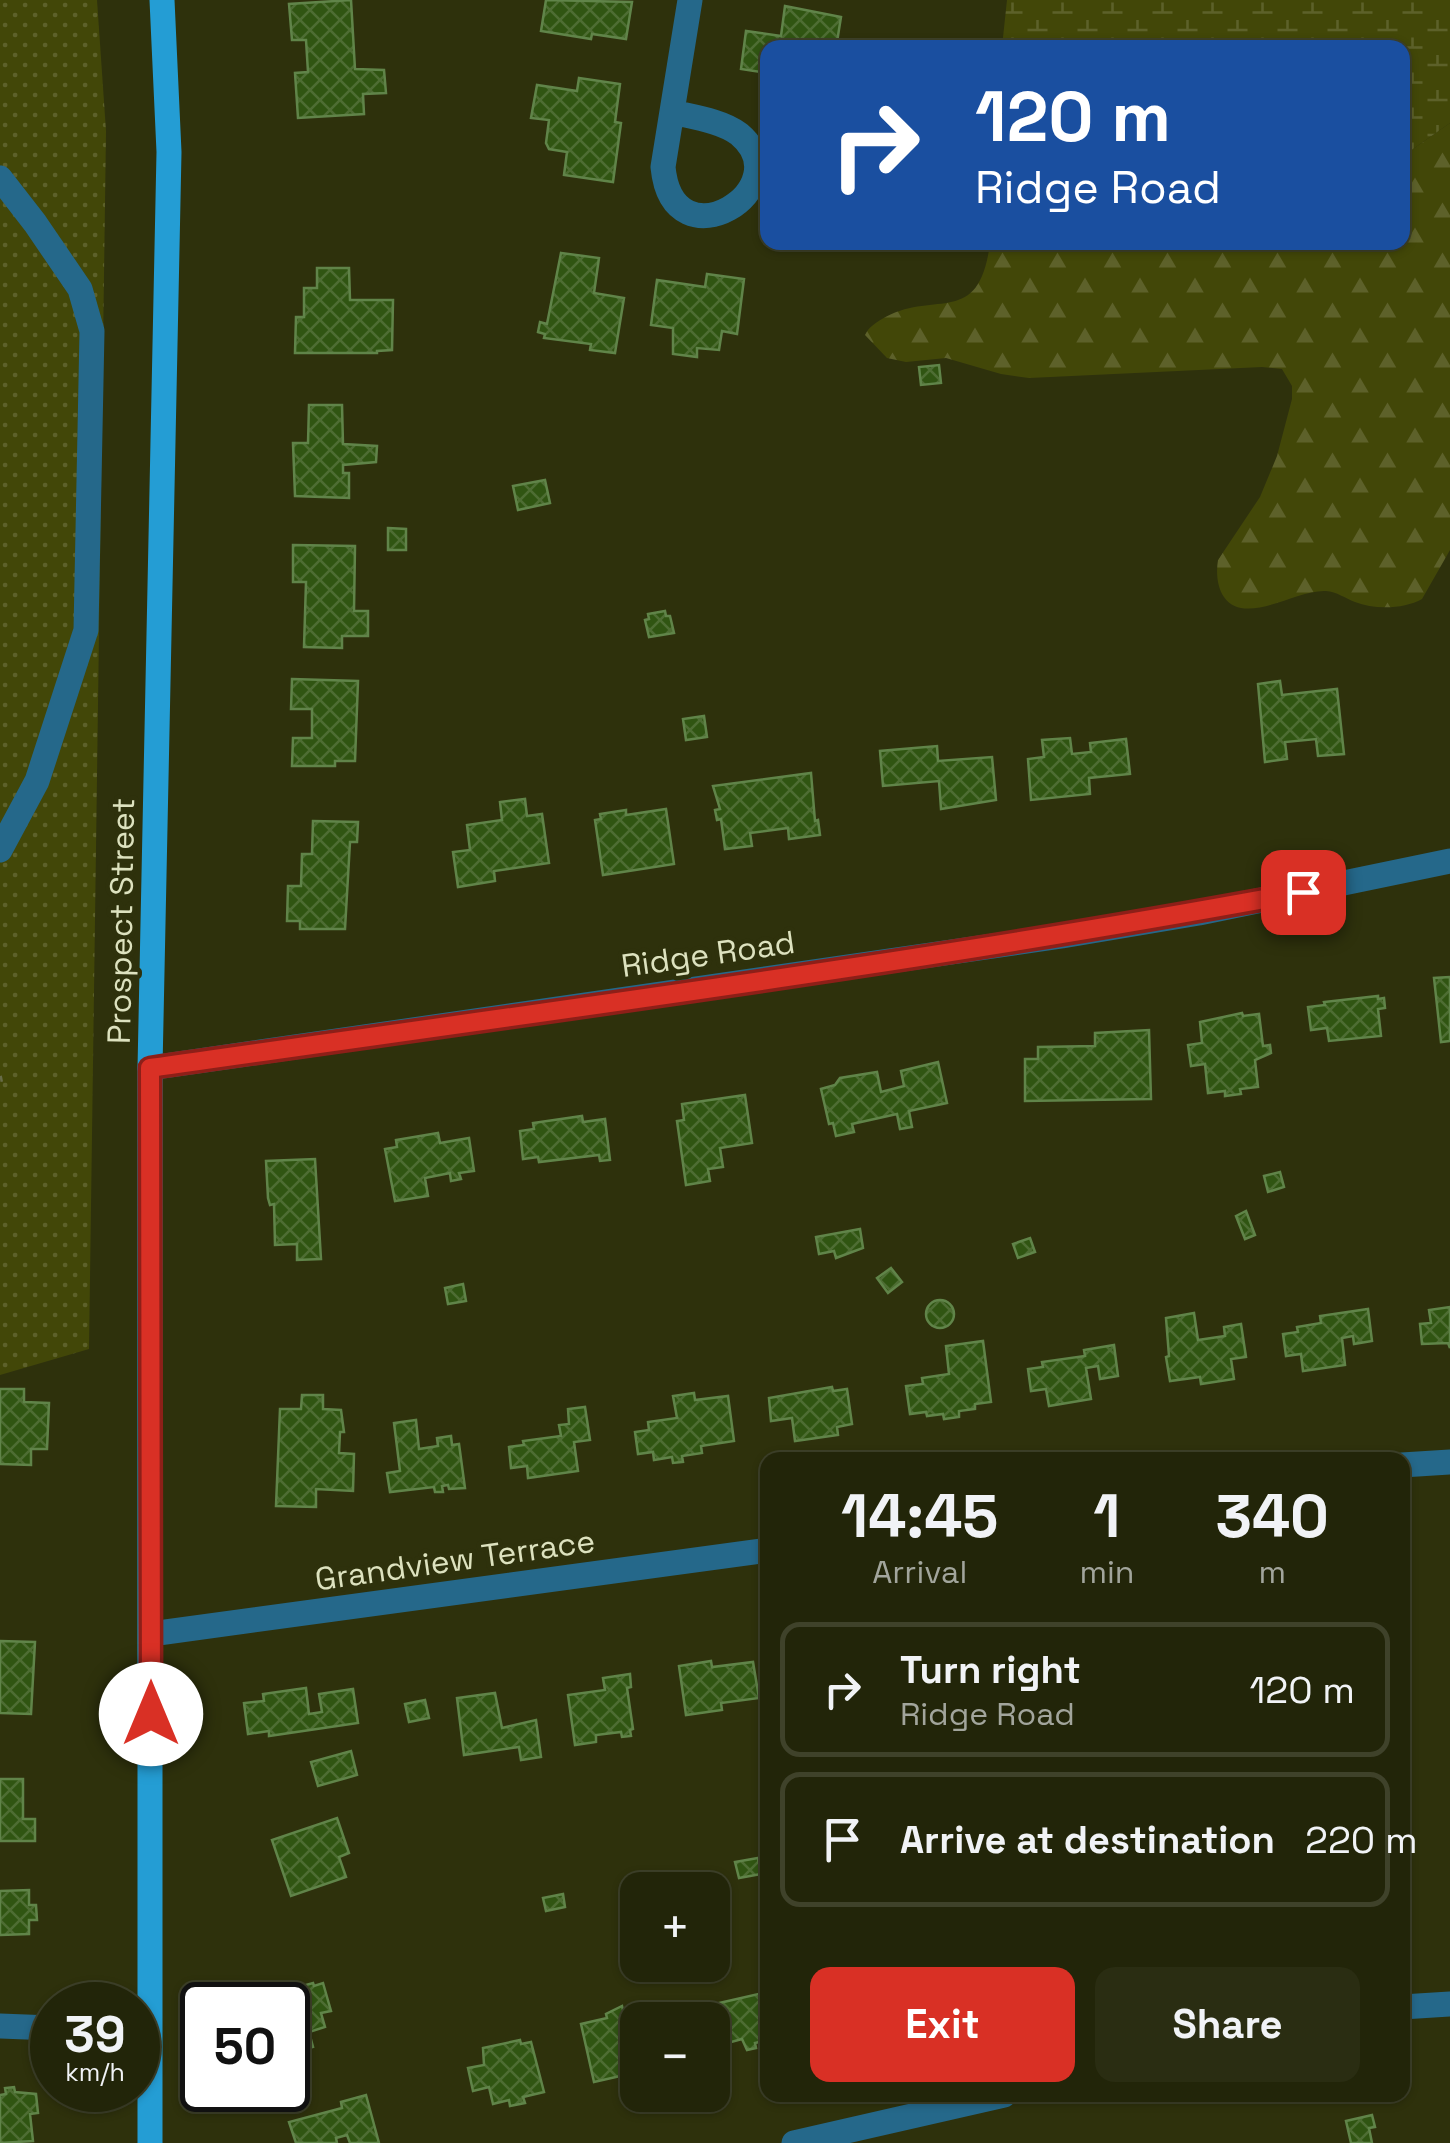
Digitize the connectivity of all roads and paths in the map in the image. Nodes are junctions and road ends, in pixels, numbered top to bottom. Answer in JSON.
{"nodes":[{"id":1,"x":162,"y":0,"type":"edge"},
{"id":2,"x":690,"y":0,"type":"edge"},
{"id":3,"x":672,"y":112,"type":"junction"},
{"id":4,"x":0,"y":178,"type":"edge"},
{"id":5,"x":0,"y":850,"type":"edge"},
{"id":6,"x":1450,"y":861,"type":"edge"},
{"id":7,"x":150,"y":1068,"type":"junction"},
{"id":8,"x":1450,"y":1462,"type":"edge"},
{"id":9,"x":1410,"y":1464,"type":"edge"},
{"id":10,"x":760,"y":1551,"type":"edge"},
{"id":11,"x":151,"y":1634,"type":"junction"},
{"id":12,"x":145,"y":1982,"type":"edge"},
{"id":13,"x":1450,"y":2004,"type":"edge"},
{"id":14,"x":1410,"y":2007,"type":"edge"},
{"id":15,"x":0,"y":2026,"type":"edge"},
{"id":16,"x":30,"y":2027,"type":"edge"},
{"id":17,"x":973,"y":2102,"type":"edge"},
{"id":18,"x":148,"y":2112,"type":"edge"},
{"id":19,"x":150,"y":2143,"type":"edge"},
{"id":20,"x":794,"y":2143,"type":"edge"}],
"edges":[{"from":1,"to":7,"type":"main road","name":"Prospect Street"},
{"from":2,"to":3,"type":"street"},
{"from":3,"to":3,"type":"street"},
{"from":4,"to":5,"type":"street"},
{"from":6,"to":7,"type":"street","name":"Ridge Road"},
{"from":7,"to":11,"type":"main road","name":"Prospect Street"},
{"from":8,"to":9,"type":"street"},
{"from":10,"to":11,"type":"street","name":"Grandview Terrace"},
{"from":11,"to":12,"type":"main road","name":"Prospect Street"},
{"from":13,"to":14,"type":"street"},
{"from":15,"to":16,"type":"street"},
{"from":17,"to":20,"type":"street"},
{"from":18,"to":19,"type":"main road","name":"Prospect Street"}]}
